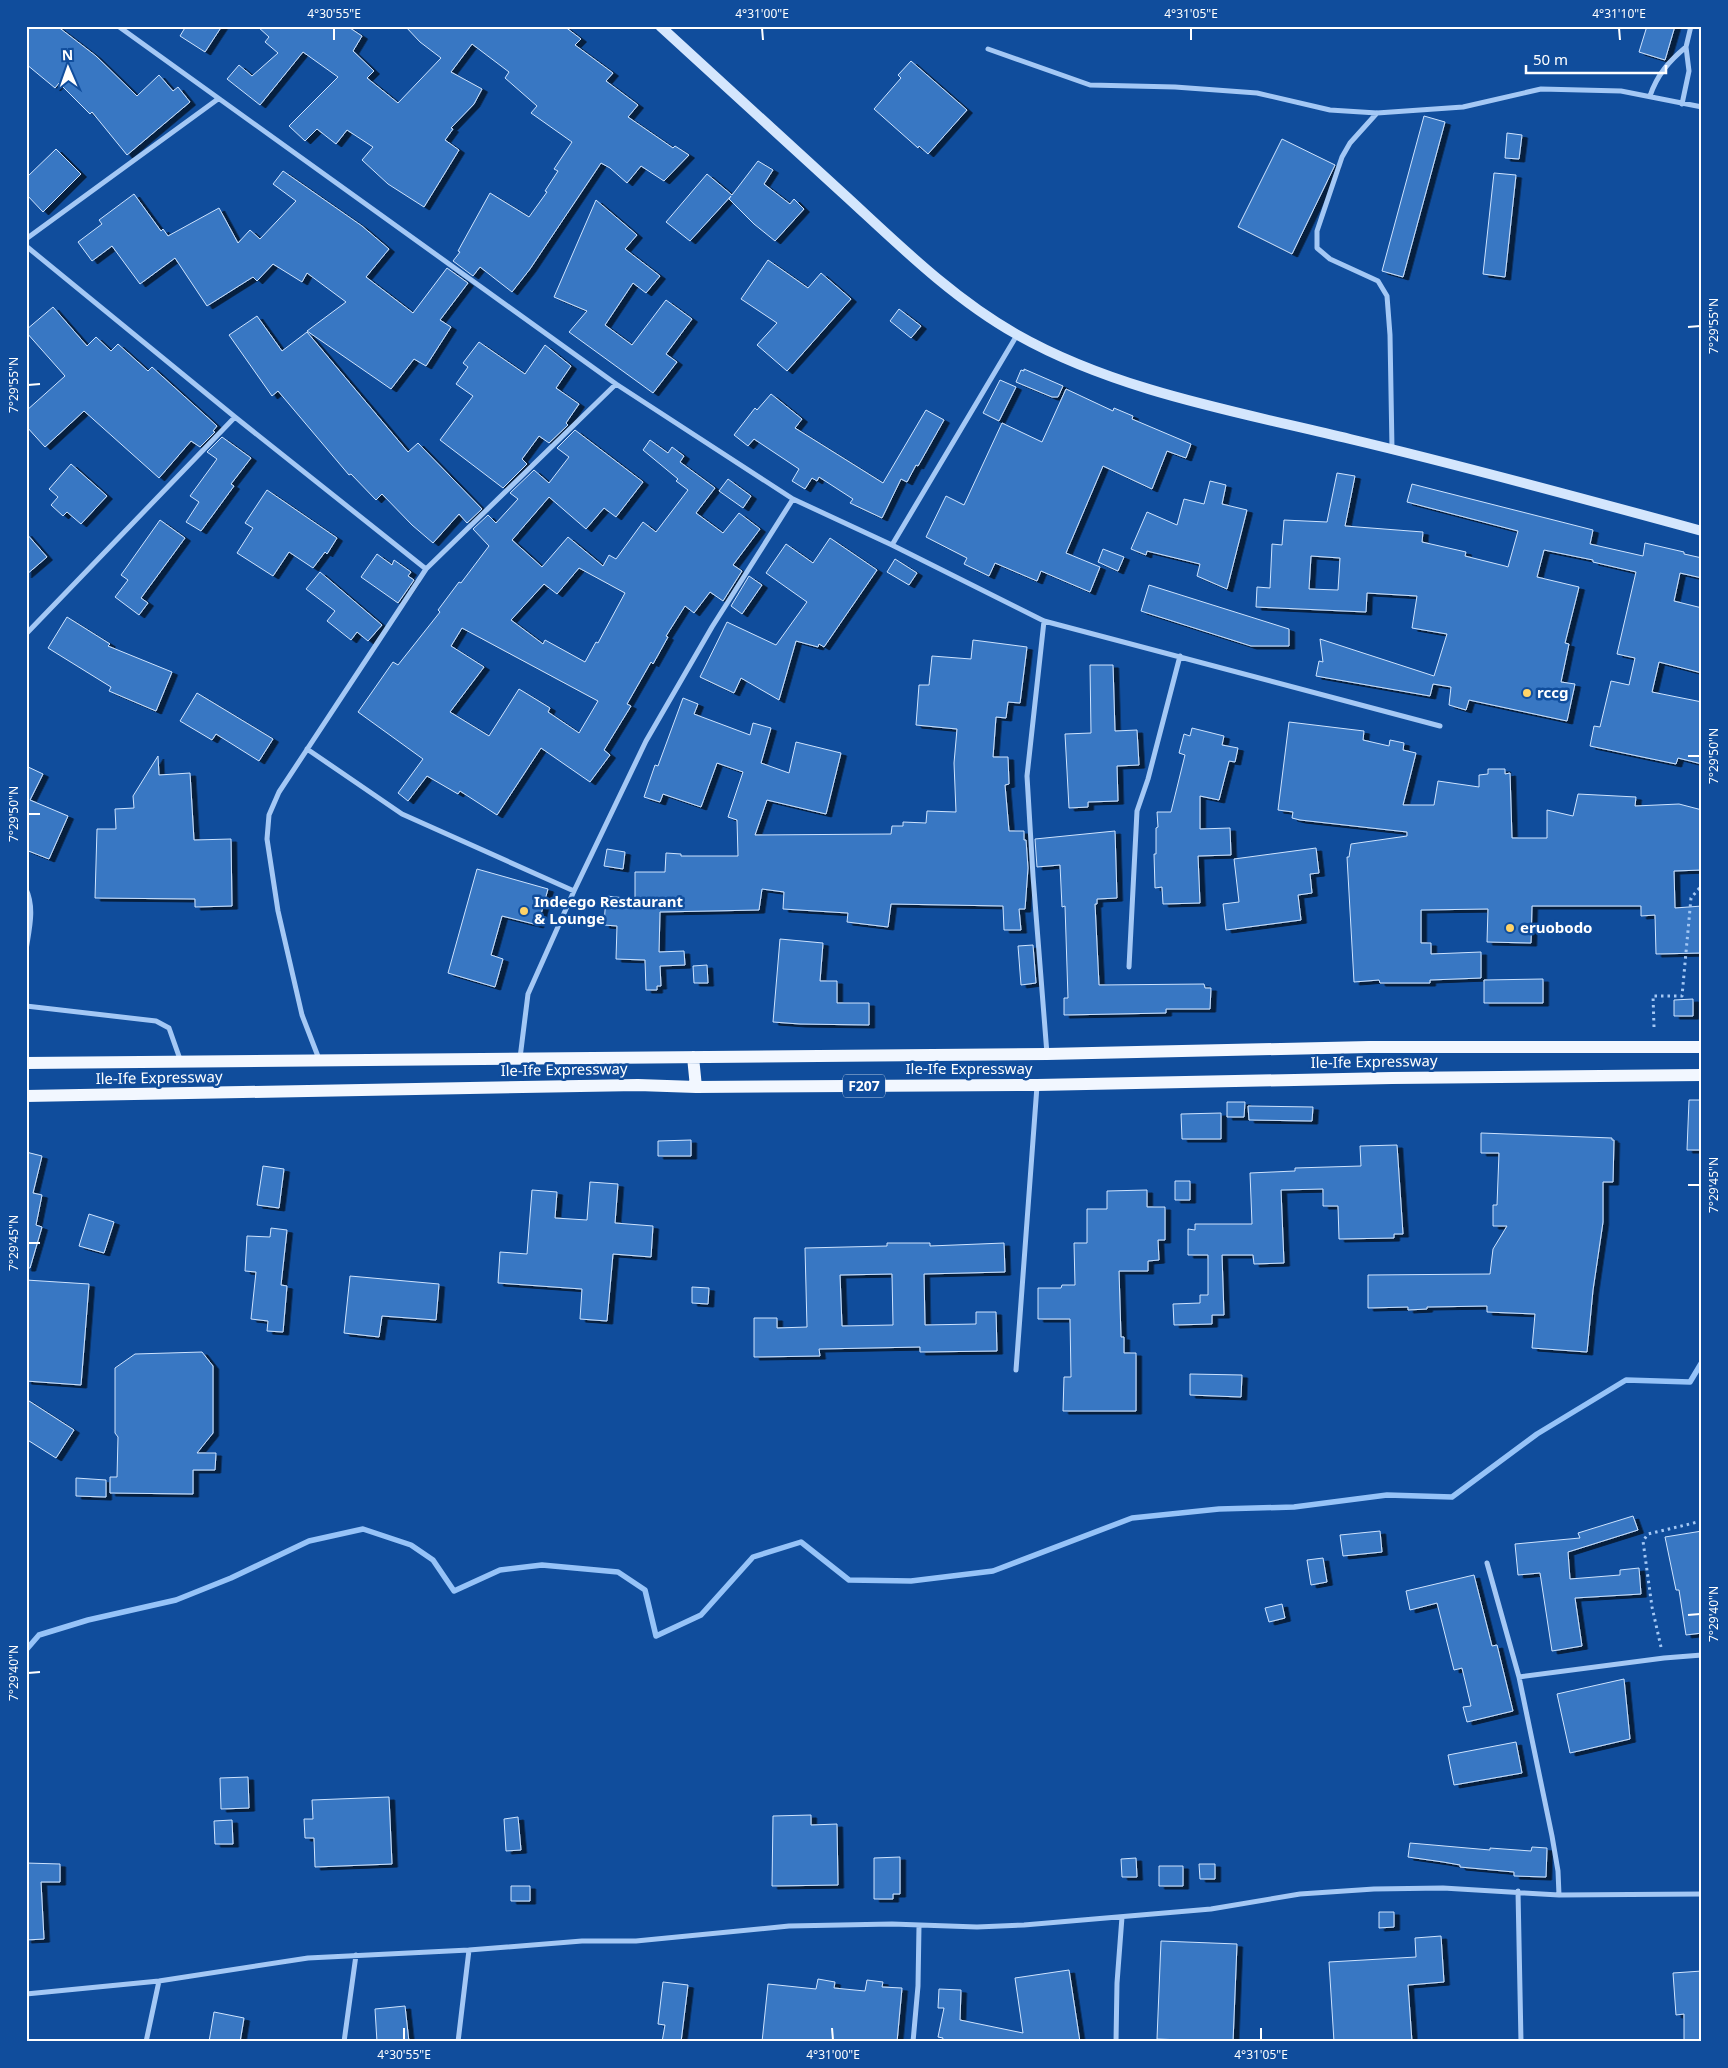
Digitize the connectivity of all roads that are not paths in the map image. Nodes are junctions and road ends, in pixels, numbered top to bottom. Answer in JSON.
{"nodes":[{"id":1,"x":118,"y":26,"type":"edge"},
{"id":2,"x":660,"y":26,"type":"edge"},
{"id":3,"x":1691,"y":26,"type":"edge"},
{"id":4,"x":1686,"y":47,"type":"junction"},
{"id":5,"x":988,"y":49,"type":"dead end"},
{"id":6,"x":1650,"y":96,"type":"junction"},
{"id":7,"x":218,"y":99,"type":"junction"},
{"id":8,"x":1682,"y":104,"type":"junction"},
{"id":9,"x":1702,"y":107,"type":"edge"},
{"id":10,"x":1377,"y":113,"type":"junction"},
{"id":11,"x":26,"y":239,"type":"edge"},
{"id":12,"x":26,"y":246,"type":"edge"},
{"id":13,"x":1017,"y":335,"type":"junction"},
{"id":14,"x":616,"y":384,"type":"junction"},
{"id":15,"x":235,"y":417,"type":"junction"},
{"id":16,"x":1392,"y":449,"type":"junction"},
{"id":17,"x":793,"y":499,"type":"junction"},
{"id":18,"x":1702,"y":531,"type":"edge"},
{"id":19,"x":892,"y":545,"type":"junction"},
{"id":20,"x":426,"y":569,"type":"junction"},
{"id":21,"x":1044,"y":621,"type":"junction"},
{"id":22,"x":26,"y":634,"type":"edge"},
{"id":23,"x":1180,"y":656,"type":"junction"},
{"id":24,"x":1440,"y":726,"type":"dead end"},
{"id":25,"x":306,"y":749,"type":"junction"},
{"id":26,"x":26,"y":889,"type":"edge"},
{"id":27,"x":574,"y":891,"type":"junction"},
{"id":28,"x":26,"y":950,"type":"edge"},
{"id":29,"x":1129,"y":967,"type":"dead end"},
{"id":30,"x":26,"y":1006,"type":"edge"},
{"id":31,"x":1702,"y":1047,"type":"edge"},
{"id":32,"x":1047,"y":1054,"type":"junction"},
{"id":33,"x":693,"y":1057,"type":"junction"},
{"id":34,"x":319,"y":1059,"type":"junction"},
{"id":35,"x":520,"y":1059,"type":"junction"},
{"id":36,"x":181,"y":1062,"type":"junction"},
{"id":37,"x":26,"y":1063,"type":"edge"},
{"id":38,"x":1702,"y":1075,"type":"edge"},
{"id":39,"x":1037,"y":1085,"type":"junction"},
{"id":40,"x":696,"y":1087,"type":"junction"},
{"id":41,"x":26,"y":1096,"type":"edge"},
{"id":42,"x":1016,"y":1370,"type":"dead end"},
{"id":43,"x":1487,"y":1563,"type":"dead end"},
{"id":44,"x":1702,"y":1655,"type":"edge"},
{"id":45,"x":1519,"y":1677,"type":"junction"},
{"id":46,"x":1518,"y":1891,"type":"junction"},
{"id":47,"x":1702,"y":1894,"type":"edge"},
{"id":48,"x":1559,"y":1895,"type":"junction"},
{"id":49,"x":1122,"y":1917,"type":"junction"},
{"id":50,"x":919,"y":1926,"type":"junction"},
{"id":51,"x":469,"y":1950,"type":"junction"},
{"id":52,"x":356,"y":1956,"type":"junction"},
{"id":53,"x":159,"y":1981,"type":"junction"},
{"id":54,"x":26,"y":1994,"type":"edge"},
{"id":55,"x":146,"y":2042,"type":"edge"},
{"id":56,"x":344,"y":2042,"type":"edge"},
{"id":57,"x":458,"y":2042,"type":"edge"},
{"id":58,"x":912,"y":2042,"type":"edge"},
{"id":59,"x":1116,"y":2042,"type":"edge"},
{"id":60,"x":1522,"y":2042,"type":"edge"}],
"edges":[{"from":1,"to":7,"type":"street"},
{"from":2,"to":13,"type":"main road"},
{"from":3,"to":4,"type":"street"},
{"from":4,"to":6,"type":"street"},
{"from":4,"to":8,"type":"street"},
{"from":5,"to":10,"type":"street"},
{"from":6,"to":8,"type":"street"},
{"from":6,"to":10,"type":"street"},
{"from":7,"to":11,"type":"street"},
{"from":7,"to":14,"type":"street"},
{"from":8,"to":9,"type":"street"},
{"from":10,"to":16,"type":"street"},
{"from":12,"to":15,"type":"street"},
{"from":13,"to":16,"type":"main road"},
{"from":13,"to":19,"type":"street"},
{"from":14,"to":17,"type":"street"},
{"from":14,"to":20,"type":"street"},
{"from":15,"to":20,"type":"street"},
{"from":15,"to":22,"type":"street"},
{"from":16,"to":18,"type":"main road"},
{"from":17,"to":19,"type":"street"},
{"from":17,"to":27,"type":"street"},
{"from":19,"to":21,"type":"street"},
{"from":20,"to":25,"type":"street"},
{"from":21,"to":23,"type":"street"},
{"from":21,"to":32,"type":"street"},
{"from":23,"to":24,"type":"street"},
{"from":23,"to":29,"type":"street"},
{"from":25,"to":27,"type":"street"},
{"from":25,"to":34,"type":"street"},
{"from":26,"to":28,"type":"street"},
{"from":27,"to":35,"type":"street"},
{"from":30,"to":36,"type":"street"},
{"from":31,"to":32,"type":"main road","name":"Ile-Ife Expressway","number":"F207"},
{"from":32,"to":33,"type":"main road","name":"Ile-Ife Expressway","number":"F207"},
{"from":33,"to":35,"type":"main road","name":"Ile-Ife Expressway","number":"F207"},
{"from":33,"to":40,"type":"main road"},
{"from":34,"to":35,"type":"main road","name":"Ile-Ife Expressway","number":"F207"},
{"from":34,"to":36,"type":"main road","name":"Ile-Ife Expressway","number":"F207"},
{"from":36,"to":37,"type":"main road","name":"Ile-Ife Expressway","number":"F207"},
{"from":38,"to":39,"type":"main road","name":"Ile-Ife Expressway","number":"F207"},
{"from":39,"to":40,"type":"main road","name":"Ile-Ife Expressway","number":"F207"},
{"from":39,"to":42,"type":"street"},
{"from":40,"to":41,"type":"main road","name":"Ile-Ife Expressway","number":"F207"},
{"from":43,"to":45,"type":"street"},
{"from":44,"to":45,"type":"street"},
{"from":45,"to":48,"type":"street"},
{"from":46,"to":48,"type":"street"},
{"from":46,"to":49,"type":"street"},
{"from":46,"to":60,"type":"street"},
{"from":47,"to":48,"type":"street"},
{"from":49,"to":50,"type":"street"},
{"from":49,"to":59,"type":"street"},
{"from":50,"to":51,"type":"street"},
{"from":50,"to":58,"type":"street"},
{"from":51,"to":52,"type":"street"},
{"from":51,"to":57,"type":"street"},
{"from":52,"to":53,"type":"street"},
{"from":52,"to":56,"type":"street"},
{"from":53,"to":54,"type":"street"},
{"from":53,"to":55,"type":"street"}]}
